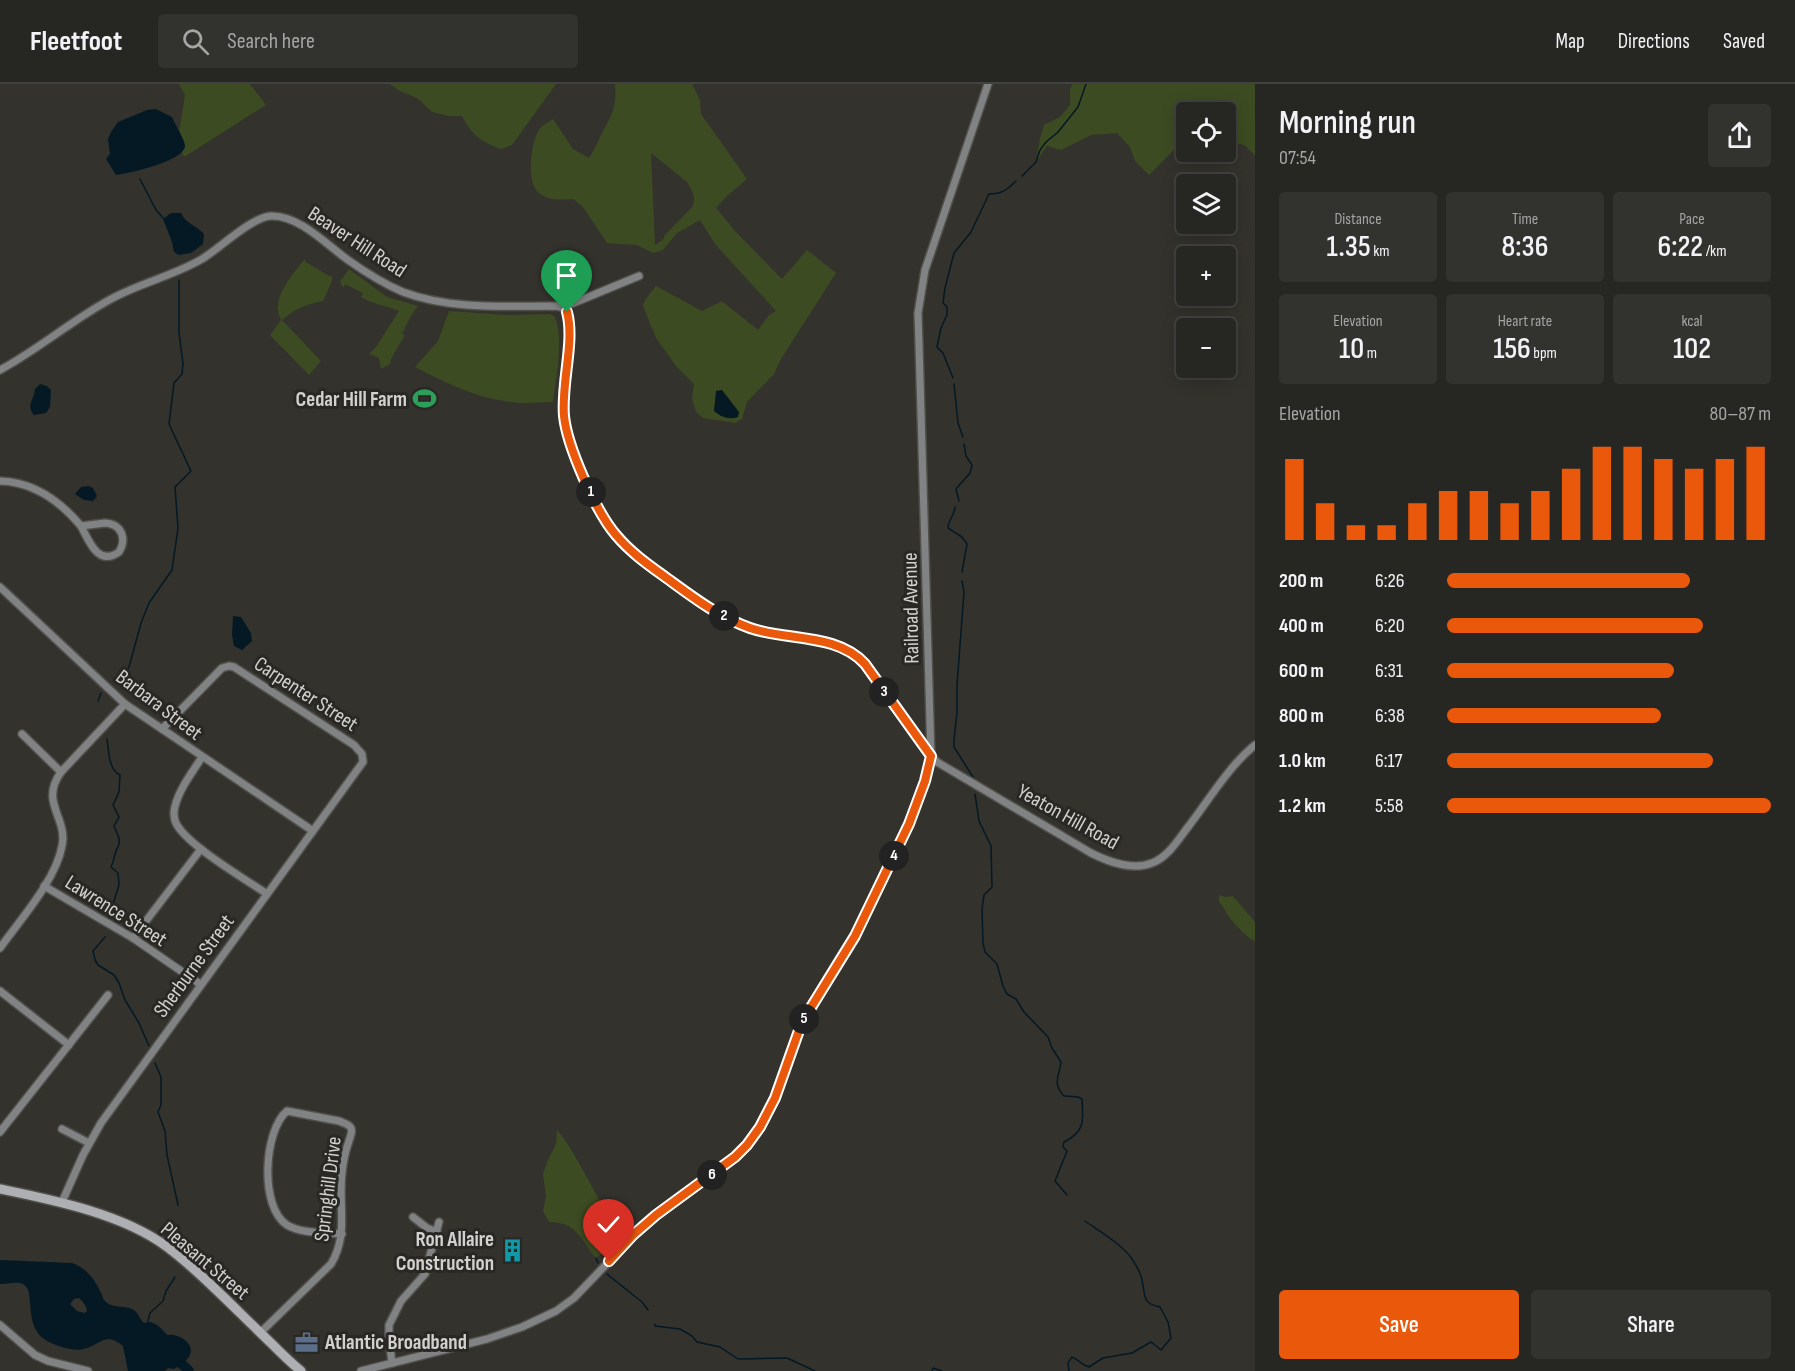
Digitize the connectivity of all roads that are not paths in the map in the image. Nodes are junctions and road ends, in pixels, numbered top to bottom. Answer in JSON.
{"nodes":[{"id":1,"x":988,"y":84,"type":"edge"},
{"id":2,"x":639,"y":276,"type":"dead end"},
{"id":3,"x":564,"y":307,"type":"junction"},
{"id":4,"x":0,"y":370,"type":"edge"},
{"id":5,"x":0,"y":482,"type":"edge"},
{"id":6,"x":81,"y":526,"type":"junction"},
{"id":7,"x":0,"y":587,"type":"edge"},
{"id":8,"x":125,"y":704,"type":"junction"},
{"id":9,"x":162,"y":729,"type":"junction"},
{"id":10,"x":21,"y":734,"type":"dead end"},
{"id":11,"x":1255,"y":745,"type":"edge"},
{"id":12,"x":931,"y":756,"type":"junction"},
{"id":13,"x":202,"y":757,"type":"junction"},
{"id":14,"x":363,"y":757,"type":"joint"},
{"id":15,"x":61,"y":772,"type":"junction"},
{"id":16,"x":313,"y":831,"type":"junction"},
{"id":17,"x":201,"y":849,"type":"junction"},
{"id":18,"x":44,"y":886,"type":"junction"},
{"id":19,"x":267,"y":894,"type":"junction"},
{"id":20,"x":133,"y":938,"type":"junction"},
{"id":21,"x":0,"y":948,"type":"edge"},
{"id":22,"x":200,"y":984,"type":"junction"},
{"id":23,"x":0,"y":991,"type":"edge"},
{"id":24,"x":108,"y":995,"type":"dead end"},
{"id":25,"x":69,"y":1045,"type":"junction"},
{"id":26,"x":62,"y":1129,"type":"dead end"},
{"id":27,"x":0,"y":1132,"type":"edge"},
{"id":28,"x":89,"y":1143,"type":"junction"},
{"id":29,"x":0,"y":1189,"type":"edge"},
{"id":30,"x":62,"y":1202,"type":"junction"},
{"id":31,"x":413,"y":1217,"type":"dead end"},
{"id":32,"x":439,"y":1222,"type":"dead end"},
{"id":33,"x":436,"y":1232,"type":"junction"},
{"id":34,"x":342,"y":1234,"type":"junction"},
{"id":35,"x":0,"y":1325,"type":"edge"},
{"id":36,"x":260,"y":1333,"type":"junction"},
{"id":37,"x":392,"y":1363,"type":"junction"},
{"id":38,"x":88,"y":1371,"type":"edge"},
{"id":39,"x":302,"y":1371,"type":"edge"},
{"id":40,"x":361,"y":1371,"type":"edge"}],
"edges":[{"from":1,"to":12,"type":"street","name":"Railroad Avenue"},
{"from":2,"to":3,"type":"street"},
{"from":3,"to":4,"type":"street","name":"Beaver Hill Road"},
{"from":3,"to":12,"type":"street"},
{"from":5,"to":6,"type":"street"},
{"from":6,"to":6,"type":"street"},
{"from":7,"to":8,"type":"street","name":"Barbara Street"},
{"from":8,"to":9,"type":"street","name":"Barbara Street"},
{"from":8,"to":15,"type":"street"},
{"from":9,"to":13,"type":"street","name":"Barbara Street"},
{"from":9,"to":14,"type":"street","name":"Carpenter Street"},
{"from":10,"to":15,"type":"street"},
{"from":11,"to":12,"type":"street","name":"Yeaton Hill Road"},
{"from":12,"to":37,"type":"street","name":"Railroad Avenue"},
{"from":13,"to":16,"type":"street","name":"Barbara Street"},
{"from":13,"to":17,"type":"street"},
{"from":14,"to":16,"type":"street","name":"Sherburne Street"},
{"from":15,"to":18,"type":"street"},
{"from":16,"to":19,"type":"street","name":"Sherburne Street"},
{"from":17,"to":19,"type":"street"},
{"from":17,"to":20,"type":"street"},
{"from":18,"to":20,"type":"street","name":"Lawrence Street"},
{"from":18,"to":21,"type":"street"},
{"from":19,"to":22,"type":"street","name":"Sherburne Street"},
{"from":20,"to":22,"type":"street","name":"Lawrence Street"},
{"from":22,"to":28,"type":"street","name":"Sherburne Street"},
{"from":23,"to":25,"type":"street"},
{"from":24,"to":25,"type":"street"},
{"from":25,"to":27,"type":"street"},
{"from":26,"to":28,"type":"street"},
{"from":28,"to":30,"type":"street","name":"Sherburne Street"},
{"from":29,"to":30,"type":"main road","name":"Pleasant Street"},
{"from":30,"to":36,"type":"main road","name":"Pleasant Street"},
{"from":31,"to":33,"type":"street"},
{"from":32,"to":33,"type":"street"},
{"from":33,"to":37,"type":"street"},
{"from":34,"to":34,"type":"street","name":"Springhill Drive"},
{"from":34,"to":36,"type":"street","name":"Springhill Drive"},
{"from":35,"to":38,"type":"street"},
{"from":36,"to":39,"type":"main road","name":"Pleasant Street"},
{"from":37,"to":40,"type":"street","name":"Railroad Avenue"}]}
